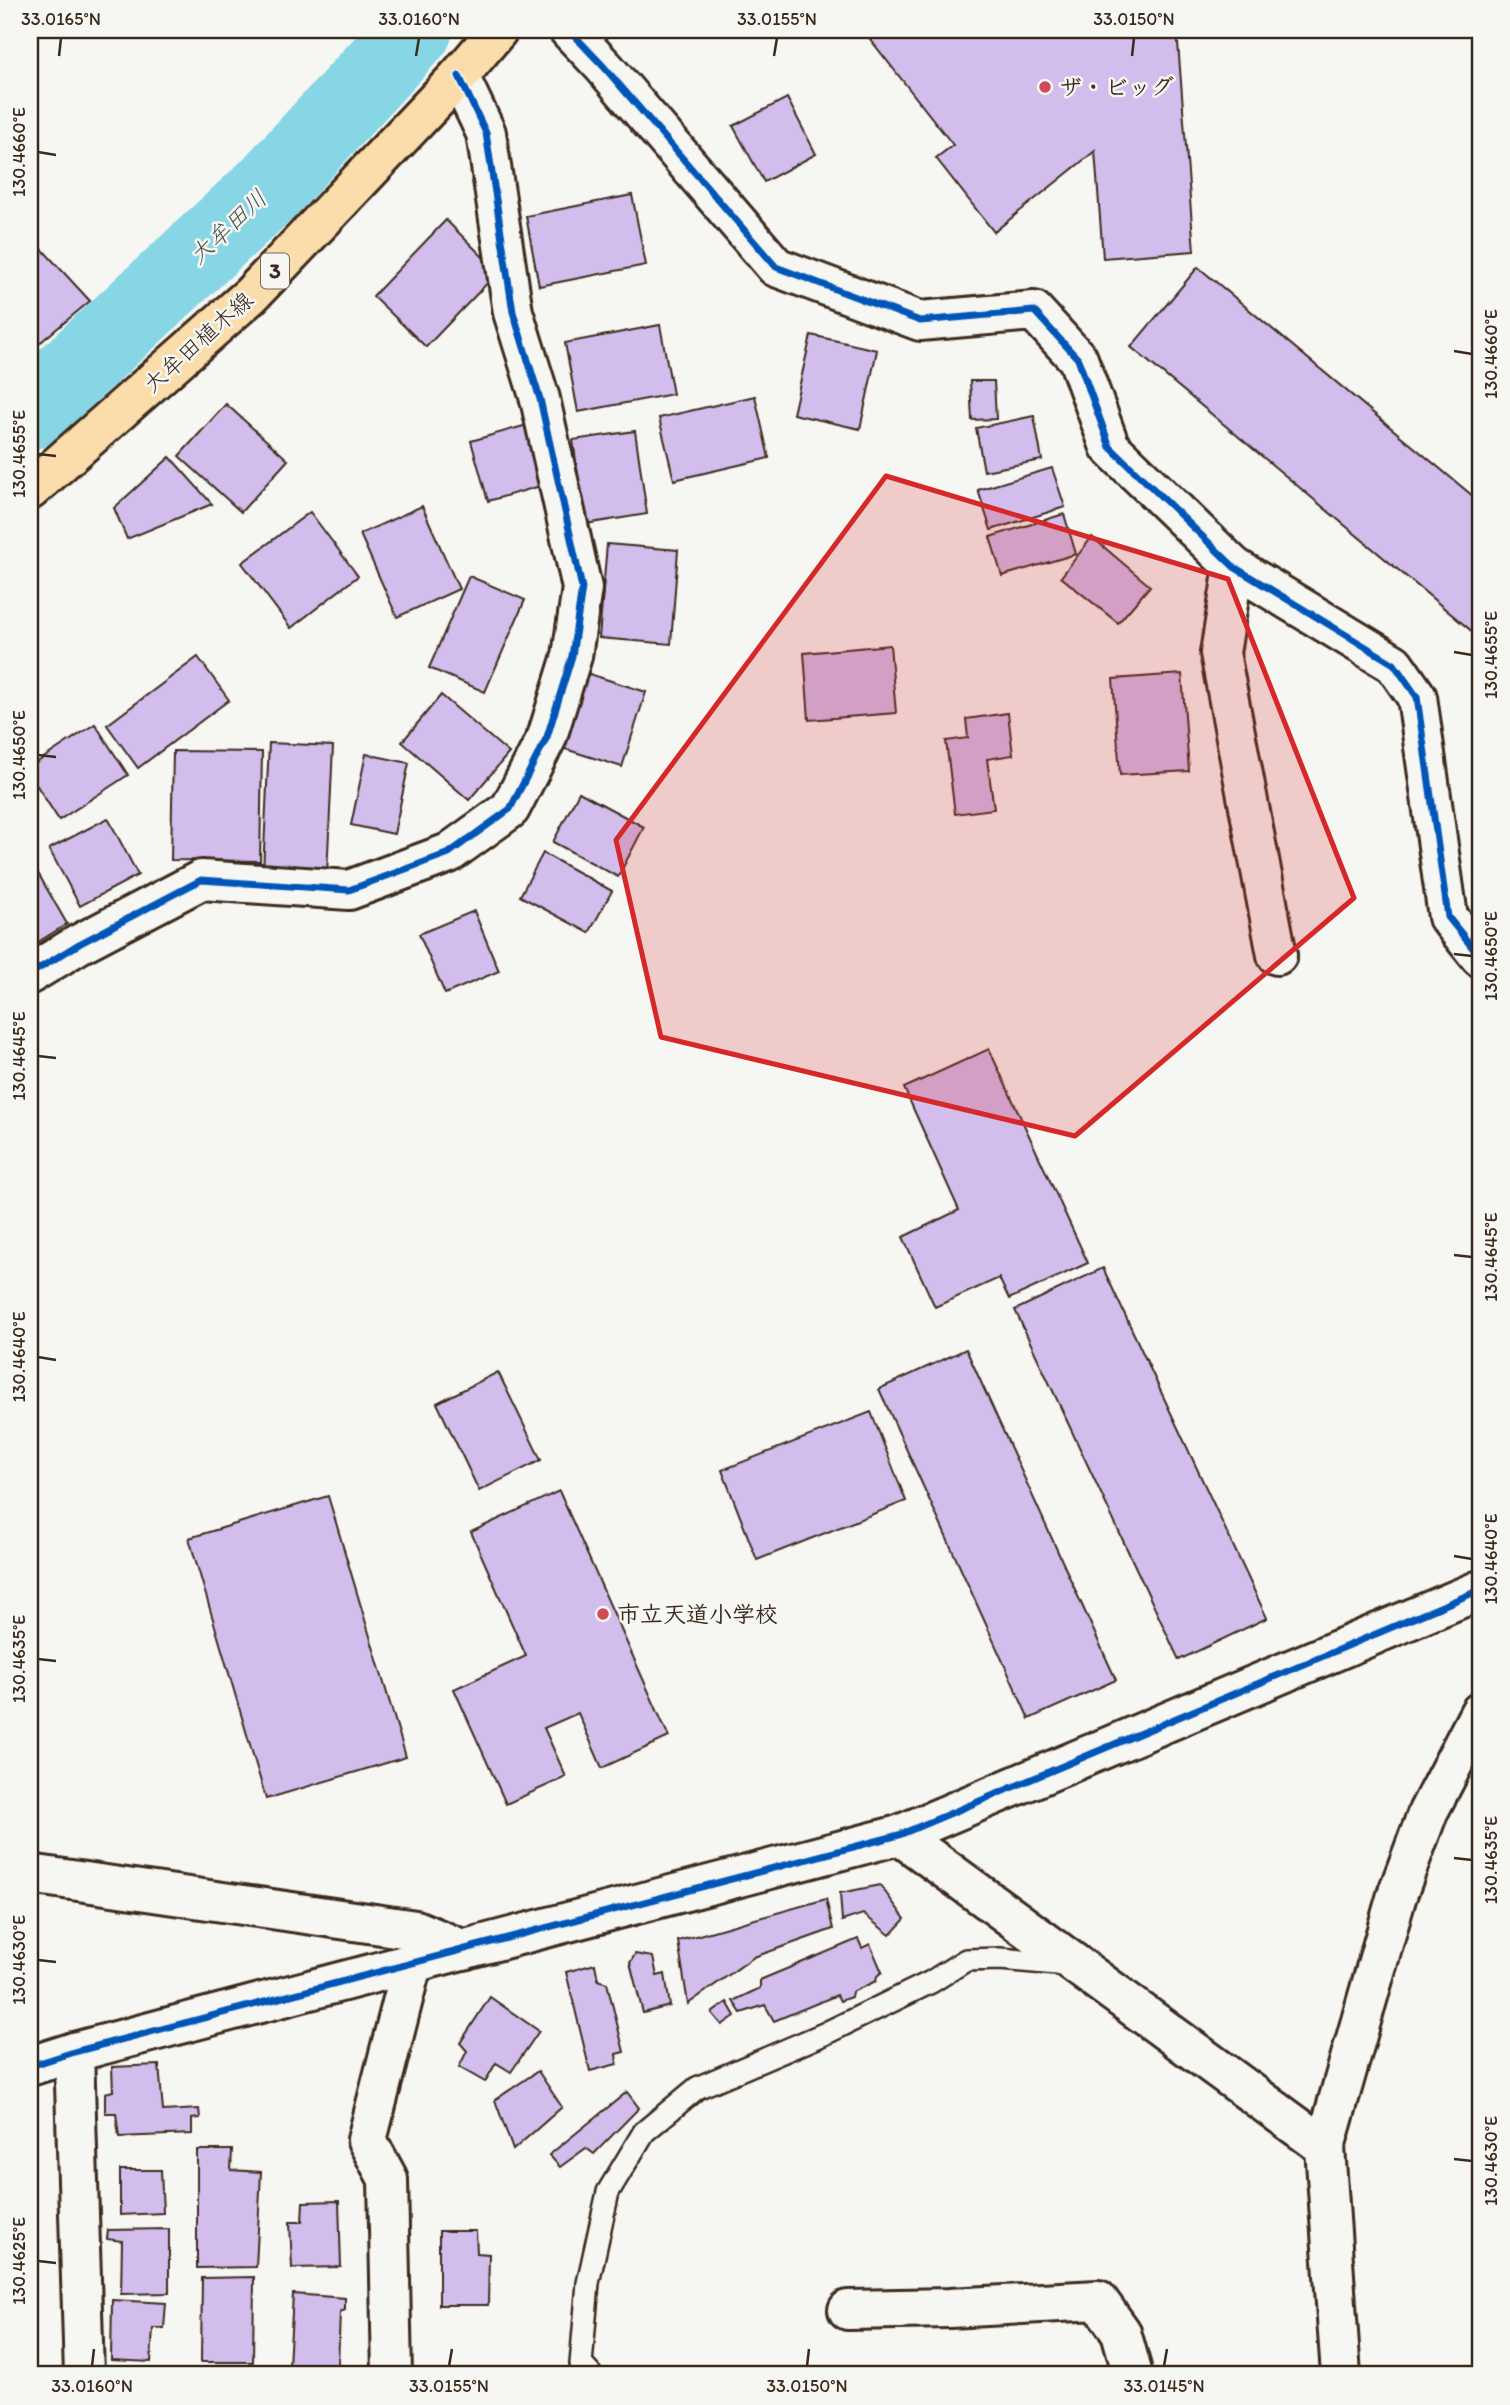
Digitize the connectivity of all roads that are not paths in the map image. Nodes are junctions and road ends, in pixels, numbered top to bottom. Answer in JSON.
{"nodes":[{"id":1,"x":498,"y":30,"type":"edge"},
{"id":2,"x":569,"y":30,"type":"edge"},
{"id":3,"x":459,"y":76,"type":"junction"},
{"id":4,"x":30,"y":490,"type":"edge"},
{"id":5,"x":1234,"y":567,"type":"junction"},
{"id":6,"x":1277,"y":955,"type":"dead end"},
{"id":7,"x":1480,"y":957,"type":"edge"},
{"id":8,"x":30,"y":975,"type":"edge"},
{"id":9,"x":1480,"y":1590,"type":"edge"},
{"id":10,"x":1480,"y":1712,"type":"edge"},
{"id":11,"x":899,"y":1835,"type":"junction"},
{"id":12,"x":30,"y":1874,"type":"edge"},
{"id":13,"x":464,"y":1950,"type":"junction"},
{"id":14,"x":412,"y":1964,"type":"junction"},
{"id":15,"x":1076,"y":1966,"type":"junction"},
{"id":16,"x":74,"y":2052,"type":"junction"},
{"id":17,"x":30,"y":2066,"type":"edge"},
{"id":18,"x":1325,"y":2147,"type":"junction"},
{"id":19,"x":848,"y":2310,"type":"dead end"},
{"id":20,"x":84,"y":2375,"type":"edge"},
{"id":21,"x":392,"y":2375,"type":"edge"},
{"id":22,"x":591,"y":2375,"type":"edge"},
{"id":23,"x":1133,"y":2375,"type":"edge"},
{"id":24,"x":1341,"y":2375,"type":"edge"}],
"edges":[{"from":1,"to":3,"type":"main road","name":"大牟田植木線","number":"3"},
{"from":2,"to":5,"type":"street"},
{"from":3,"to":4,"type":"main road","name":"大牟田植木線","number":"3"},
{"from":3,"to":8,"type":"street"},
{"from":5,"to":6,"type":"street"},
{"from":5,"to":7,"type":"street"},
{"from":9,"to":11,"type":"street"},
{"from":10,"to":18,"type":"street"},
{"from":11,"to":13,"type":"street"},
{"from":11,"to":15,"type":"street"},
{"from":12,"to":13,"type":"street"},
{"from":13,"to":14,"type":"street"},
{"from":14,"to":16,"type":"street"},
{"from":14,"to":21,"type":"street"},
{"from":15,"to":18,"type":"street"},
{"from":15,"to":22,"type":"lane"},
{"from":16,"to":17,"type":"street"},
{"from":16,"to":20,"type":"street"},
{"from":18,"to":24,"type":"street"},
{"from":19,"to":23,"type":"street"}]}
